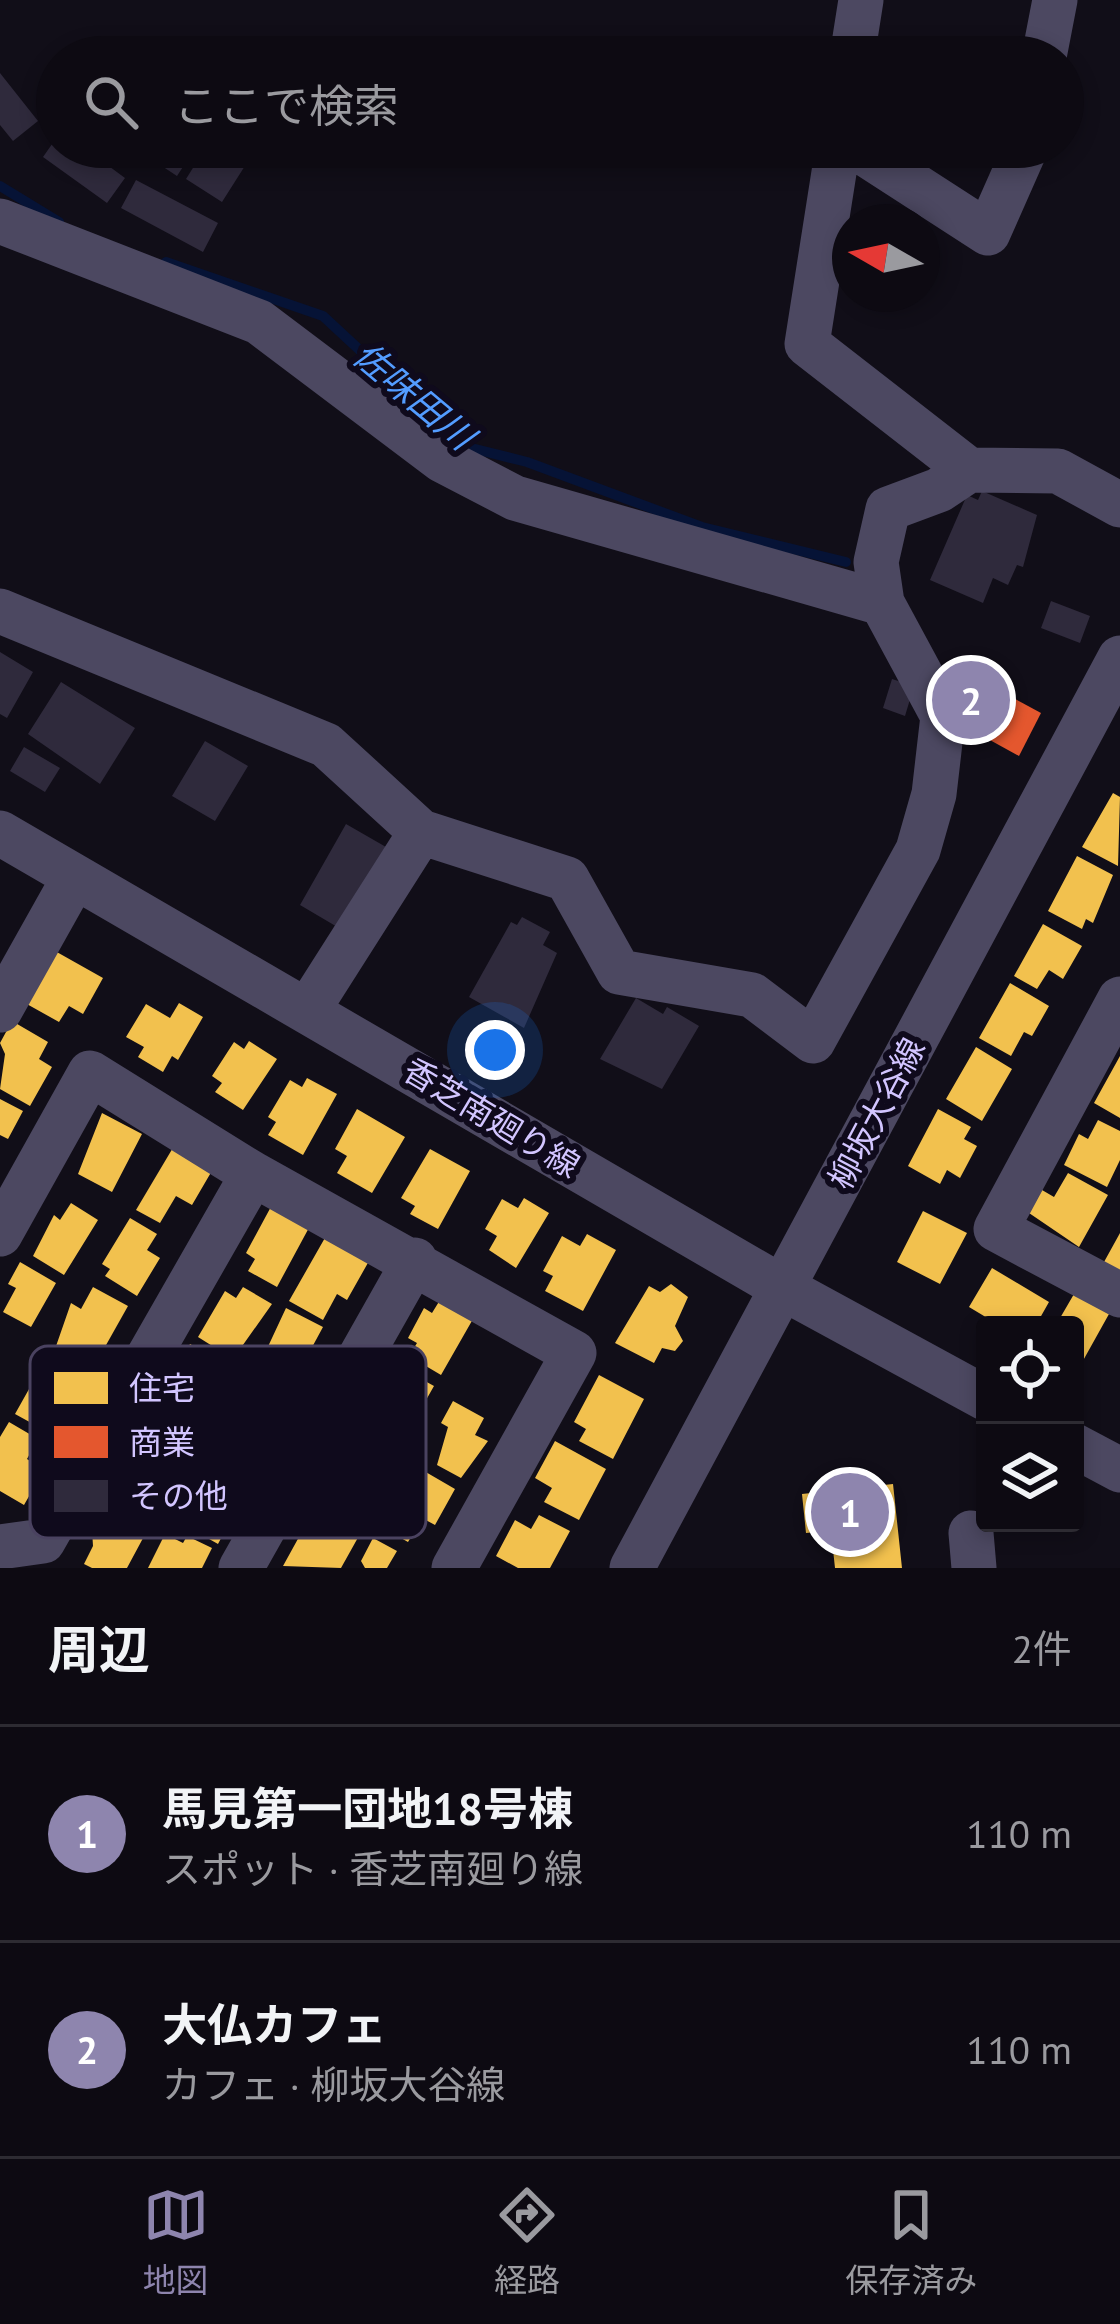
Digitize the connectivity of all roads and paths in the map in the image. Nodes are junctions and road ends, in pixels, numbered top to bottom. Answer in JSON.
{"nodes":[{"id":1,"x":861,"y":0,"type":"edge"},
{"id":2,"x":1055,"y":0,"type":"edge"},
{"id":3,"x":855,"y":36,"type":"edge"},
{"id":4,"x":1048,"y":36,"type":"edge"},
{"id":5,"x":835,"y":168,"type":"edge"},
{"id":6,"x":888,"y":168,"type":"edge"},
{"id":7,"x":1017,"y":168,"type":"edge"},
{"id":8,"x":0,"y":221,"type":"edge"},
{"id":9,"x":969,"y":470,"type":"junction"},
{"id":10,"x":1120,"y":505,"type":"edge"},
{"id":11,"x":882,"y":603,"type":"junction"},
{"id":12,"x":0,"y":611,"type":"edge"},
{"id":13,"x":1120,"y":658,"type":"edge"},
{"id":14,"x":421,"y":832,"type":"junction"},
{"id":15,"x":0,"y":833,"type":"edge"},
{"id":16,"x":74,"y":878,"type":"junction"},
{"id":17,"x":1120,"y":999,"type":"edge"},
{"id":18,"x":309,"y":1008,"type":"junction"},
{"id":19,"x":0,"y":1010,"type":"edge"},
{"id":20,"x":253,"y":1174,"type":"junction"},
{"id":21,"x":0,"y":1234,"type":"edge"},
{"id":22,"x":415,"y":1260,"type":"junction"},
{"id":23,"x":783,"y":1288,"type":"junction"},
{"id":24,"x":1120,"y":1295,"type":"edge"},
{"id":25,"x":154,"y":1346,"type":"edge"},
{"id":26,"x":366,"y":1346,"type":"edge"},
{"id":27,"x":976,"y":1393,"type":"edge"},
{"id":28,"x":44,"y":1538,"type":"edge"},
{"id":29,"x":258,"y":1538,"type":"edge"},
{"id":30,"x":0,"y":1547,"type":"edge"},
{"id":31,"x":241,"y":1568,"type":"edge"},
{"id":32,"x":454,"y":1568,"type":"edge"},
{"id":33,"x":632,"y":1568,"type":"edge"}],
"edges":[{"from":1,"to":3,"type":"street"},
{"from":2,"to":4,"type":"street"},
{"from":5,"to":9,"type":"street"},
{"from":6,"to":7,"type":"street"},
{"from":8,"to":11,"type":"street"},
{"from":9,"to":10,"type":"street"},
{"from":9,"to":11,"type":"street"},
{"from":11,"to":14,"type":"street"},
{"from":12,"to":14,"type":"street"},
{"from":13,"to":23,"type":"street","name":"柳坂大谷線"},
{"from":14,"to":18,"type":"street"},
{"from":15,"to":16,"type":"street","name":"香芝南廻り線"},
{"from":16,"to":18,"type":"street","name":"香芝南廻り線"},
{"from":16,"to":19,"type":"street"},
{"from":17,"to":24,"type":"street"},
{"from":18,"to":23,"type":"street","name":"香芝南廻り線"},
{"from":20,"to":21,"type":"street"},
{"from":20,"to":22,"type":"street"},
{"from":20,"to":25,"type":"street"},
{"from":22,"to":26,"type":"street"},
{"from":22,"to":32,"type":"street"},
{"from":23,"to":27,"type":"street","name":"香芝南廻り線"},
{"from":23,"to":33,"type":"street","name":"柳坂大谷線"},
{"from":28,"to":30,"type":"street"},
{"from":29,"to":31,"type":"street"}]}
